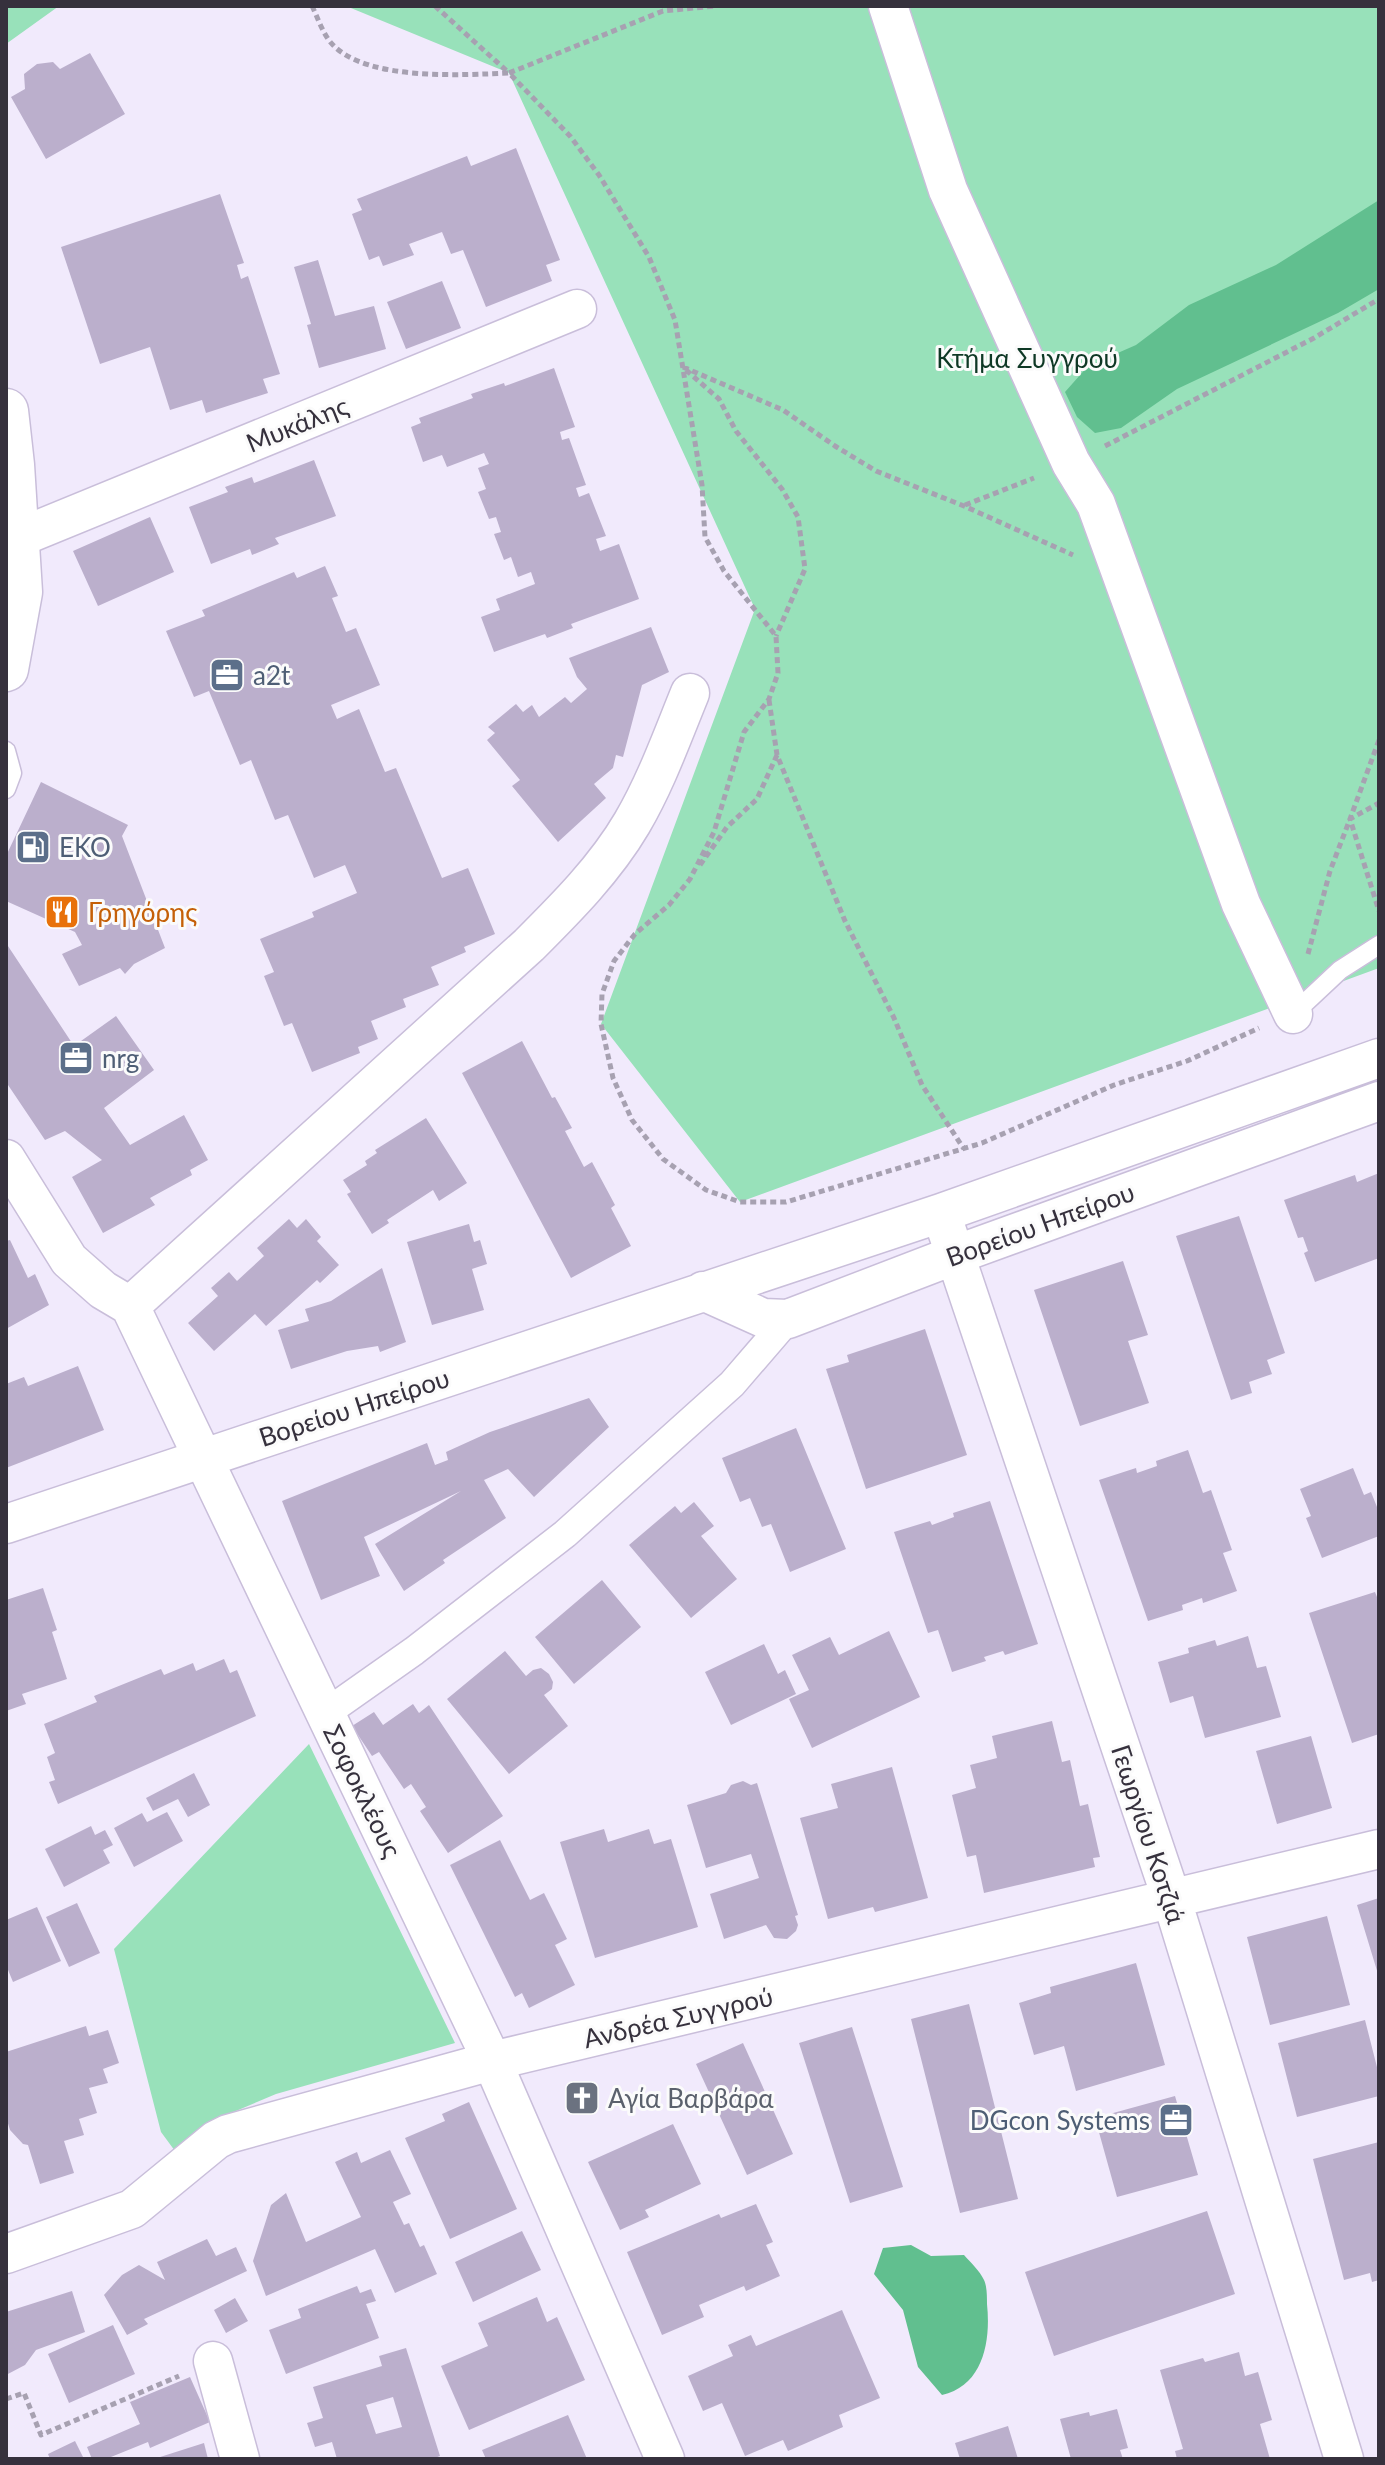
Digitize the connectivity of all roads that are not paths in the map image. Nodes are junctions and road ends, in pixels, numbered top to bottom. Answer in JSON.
{"nodes":[{"id":1,"x":888,"y":6,"type":"edge"},
{"id":2,"x":577,"y":309,"type":"dead end"},
{"id":3,"x":6,"y":411,"type":"edge"},
{"id":4,"x":18,"y":538,"type":"junction"},
{"id":5,"x":6,"y":669,"type":"edge"},
{"id":6,"x":690,"y":693,"type":"dead end"},
{"id":7,"x":6,"y":751,"type":"edge"},
{"id":8,"x":6,"y":789,"type":"edge"},
{"id":9,"x":1379,"y":945,"type":"edge"},
{"id":10,"x":1293,"y":1014,"type":"joint"},
{"id":11,"x":1379,"y":1058,"type":"edge"},
{"id":12,"x":1379,"y":1101,"type":"edge"},
{"id":13,"x":6,"y":1159,"type":"edge"},
{"id":14,"x":941,"y":1213,"type":"junction"},
{"id":15,"x":955,"y":1255,"type":"junction"},
{"id":16,"x":703,"y":1291,"type":"junction"},
{"id":17,"x":130,"y":1306,"type":"junction"},
{"id":18,"x":788,"y":1319,"type":"junction"},
{"id":19,"x":202,"y":1458,"type":"junction"},
{"id":20,"x":6,"y":1524,"type":"edge"},
{"id":21,"x":326,"y":1713,"type":"junction"},
{"id":22,"x":1379,"y":1849,"type":"edge"},
{"id":23,"x":1172,"y":1900,"type":"junction"},
{"id":24,"x":492,"y":2061,"type":"junction"},
{"id":25,"x":6,"y":2254,"type":"edge"},
{"id":26,"x":213,"y":2361,"type":"road end"},
{"id":27,"x":646,"y":2417,"type":"junction"},
{"id":28,"x":240,"y":2459,"type":"edge"},
{"id":29,"x":648,"y":2459,"type":"edge"},
{"id":30,"x":665,"y":2459,"type":"edge"},
{"id":31,"x":1344,"y":2459,"type":"edge"}],
"edges":[{"from":1,"to":10,"type":"street"},
{"from":2,"to":4,"type":"street","name":"Μυκάλης"},
{"from":3,"to":4,"type":"main road"},
{"from":4,"to":5,"type":"main road"},
{"from":6,"to":17,"type":"street"},
{"from":7,"to":8,"type":"lane"},
{"from":9,"to":10,"type":"lane"},
{"from":11,"to":14,"type":"street","name":"Βορείου Ηπείρου"},
{"from":12,"to":15,"type":"street","name":"Βορείου Ηπείρου"},
{"from":13,"to":17,"type":"street"},
{"from":14,"to":15,"type":"street","name":"Γεωργίου Κοτζιά"},
{"from":14,"to":16,"type":"street","name":"Βορείου Ηπείρου"},
{"from":15,"to":18,"type":"street","name":"Βορείου Ηπείρου"},
{"from":15,"to":23,"type":"street","name":"Γεωργίου Κοτζιά"},
{"from":16,"to":18,"type":"street"},
{"from":16,"to":19,"type":"street","name":"Βορείου Ηπείρου"},
{"from":17,"to":19,"type":"street","name":"Σοφοκλέους"},
{"from":18,"to":21,"type":"street"},
{"from":19,"to":20,"type":"street","name":"Βορείου Ηπείρου"},
{"from":19,"to":21,"type":"street","name":"Σοφοκλέους"},
{"from":21,"to":24,"type":"street","name":"Σοφοκλέους"},
{"from":22,"to":23,"type":"street","name":"Ανδρέα Συγγρού"},
{"from":23,"to":24,"type":"street","name":"Ανδρέα Συγγρού"},
{"from":23,"to":31,"type":"street","name":"Γεωργίου Κοτζιά"},
{"from":24,"to":25,"type":"street","name":"Ανδρέα Συγγρού"},
{"from":24,"to":27,"type":"street","name":"Σοφοκλέους"},
{"from":26,"to":28,"type":"street"},
{"from":27,"to":29,"type":"street"},
{"from":27,"to":30,"type":"street","name":"Σοφοκλέους"}]}
